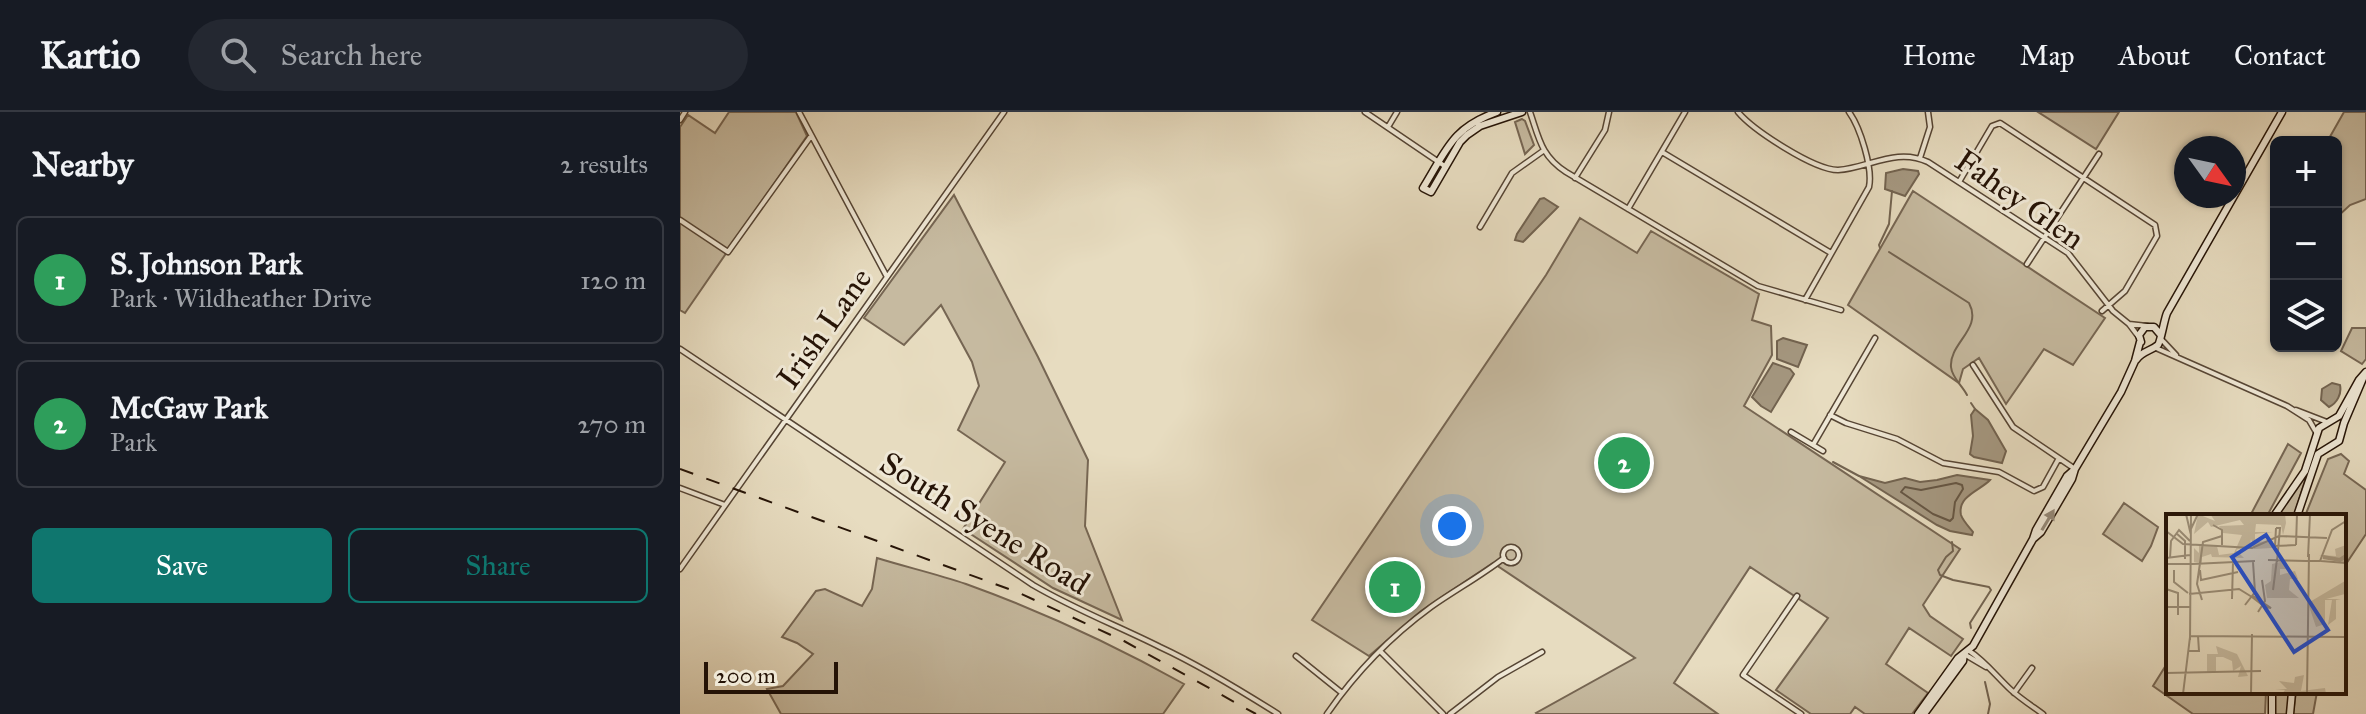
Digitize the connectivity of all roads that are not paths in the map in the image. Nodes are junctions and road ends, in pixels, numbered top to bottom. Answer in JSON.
{"nodes":[{"id":1,"x":685,"y":112,"type":"edge"},
{"id":2,"x":799,"y":112,"type":"edge"},
{"id":3,"x":1004,"y":112,"type":"edge"},
{"id":4,"x":1365,"y":112,"type":"edge"},
{"id":5,"x":1397,"y":112,"type":"edge"},
{"id":6,"x":1497,"y":112,"type":"edge"},
{"id":7,"x":1522,"y":112,"type":"edge"},
{"id":8,"x":1530,"y":112,"type":"edge"},
{"id":9,"x":1609,"y":112,"type":"edge"},
{"id":10,"x":1685,"y":112,"type":"edge"},
{"id":11,"x":1738,"y":112,"type":"edge"},
{"id":12,"x":1849,"y":112,"type":"edge"},
{"id":13,"x":1928,"y":112,"type":"edge"},
{"id":14,"x":2282,"y":112,"type":"edge"},
{"id":15,"x":680,"y":120,"type":"edge"},
{"id":16,"x":1478,"y":123,"type":"junction"},
{"id":17,"x":1388,"y":127,"type":"junction"},
{"id":18,"x":811,"y":136,"type":"junction"},
{"id":19,"x":1543,"y":151,"type":"junction"},
{"id":20,"x":1662,"y":152,"type":"junction"},
{"id":21,"x":2099,"y":154,"type":"dead end"},
{"id":22,"x":1920,"y":158,"type":"junction"},
{"id":23,"x":1439,"y":162,"type":"junction"},
{"id":24,"x":1867,"y":163,"type":"junction"},
{"id":25,"x":1446,"y":167,"type":"junction"},
{"id":26,"x":1575,"y":178,"type":"junction"},
{"id":27,"x":2084,"y":178,"type":"junction"},
{"id":28,"x":1959,"y":182,"type":"junction"},
{"id":29,"x":1628,"y":209,"type":"junction"},
{"id":30,"x":680,"y":220,"type":"edge"},
{"id":31,"x":1480,"y":227,"type":"dead end"},
{"id":32,"x":2044,"y":237,"type":"junction"},
{"id":33,"x":1831,"y":253,"type":"junction"},
{"id":34,"x":2027,"y":264,"type":"dead end"},
{"id":35,"x":887,"y":277,"type":"junction"},
{"id":36,"x":1805,"y":300,"type":"junction"},
{"id":37,"x":2109,"y":305,"type":"junction"},
{"id":38,"x":1841,"y":310,"type":"dead end"},
{"id":39,"x":2102,"y":311,"type":"dead end"},
{"id":40,"x":2166,"y":315,"type":"junction"},
{"id":41,"x":2129,"y":324,"type":"junction"},
{"id":42,"x":2150,"y":326,"type":"junction"},
{"id":43,"x":2161,"y":336,"type":"junction"},
{"id":44,"x":1875,"y":338,"type":"dead end"},
{"id":45,"x":2140,"y":340,"type":"junction"},
{"id":46,"x":2152,"y":348,"type":"junction"},
{"id":47,"x":680,"y":349,"type":"edge"},
{"id":48,"x":2177,"y":356,"type":"junction"},
{"id":49,"x":2135,"y":361,"type":"junction"},
{"id":50,"x":1973,"y":365,"type":"dead end"},
{"id":51,"x":2366,"y":372,"type":"edge"},
{"id":52,"x":2287,"y":406,"type":"junction"},
{"id":53,"x":1830,"y":415,"type":"junction"},
{"id":54,"x":786,"y":420,"type":"junction"},
{"id":55,"x":2328,"y":422,"type":"junction"},
{"id":56,"x":1791,"y":432,"type":"dead end"},
{"id":57,"x":2316,"y":436,"type":"junction"},
{"id":58,"x":2341,"y":436,"type":"junction"},
{"id":59,"x":1813,"y":445,"type":"junction"},
{"id":60,"x":2332,"y":445,"type":"junction"},
{"id":61,"x":1823,"y":451,"type":"dead end"},
{"id":62,"x":2059,"y":458,"type":"junction"},
{"id":63,"x":2075,"y":469,"type":"junction"},
{"id":64,"x":680,"y":488,"type":"edge"},
{"id":65,"x":725,"y":505,"type":"junction"},
{"id":66,"x":2275,"y":514,"type":"edge"},
{"id":67,"x":2298,"y":514,"type":"edge"},
{"id":68,"x":1504,"y":558,"type":"junction"},
{"id":69,"x":680,"y":569,"type":"edge"},
{"id":70,"x":1797,"y":596,"type":"dead end"},
{"id":71,"x":1379,"y":650,"type":"junction"},
{"id":72,"x":1542,"y":652,"type":"dead end"},
{"id":73,"x":1966,"y":652,"type":"junction"},
{"id":74,"x":1296,"y":656,"type":"dead end"},
{"id":75,"x":2032,"y":668,"type":"dead end"},
{"id":76,"x":1342,"y":693,"type":"junction"},
{"id":77,"x":2014,"y":693,"type":"junction"},
{"id":78,"x":2292,"y":694,"type":"edge"},
{"id":79,"x":1278,"y":714,"type":"edge"},
{"id":80,"x":1327,"y":714,"type":"edge"},
{"id":81,"x":1443,"y":714,"type":"edge"},
{"id":82,"x":1450,"y":714,"type":"edge"},
{"id":83,"x":1801,"y":714,"type":"edge"},
{"id":84,"x":1918,"y":714,"type":"edge"},
{"id":85,"x":1924,"y":714,"type":"edge"},
{"id":86,"x":2043,"y":714,"type":"edge"},
{"id":87,"x":2290,"y":714,"type":"edge"}],
"edges":[{"from":1,"to":15,"type":"street"},
{"from":2,"to":18,"type":"street"},
{"from":3,"to":35,"type":"street","name":"Irish Lane"},
{"from":4,"to":17,"type":"street"},
{"from":5,"to":17,"type":"street"},
{"from":6,"to":16,"type":"main road"},
{"from":7,"to":16,"type":"main road"},
{"from":8,"to":19,"type":"street"},
{"from":9,"to":26,"type":"street"},
{"from":10,"to":20,"type":"street"},
{"from":11,"to":24,"type":"street","name":"Fahey Glen"},
{"from":12,"to":24,"type":"street"},
{"from":13,"to":22,"type":"street"},
{"from":14,"to":40,"type":"main road"},
{"from":16,"to":23,"type":"main road"},
{"from":16,"to":25,"type":"main road"},
{"from":17,"to":23,"type":"street"},
{"from":18,"to":30,"type":"street"},
{"from":18,"to":35,"type":"street"},
{"from":19,"to":26,"type":"street"},
{"from":19,"to":31,"type":"street"},
{"from":20,"to":29,"type":"street"},
{"from":20,"to":33,"type":"street"},
{"from":21,"to":27,"type":"street"},
{"from":22,"to":24,"type":"street","name":"Fahey Glen"},
{"from":22,"to":28,"type":"street","name":"Fahey Glen"},
{"from":23,"to":25,"type":"street"},
{"from":23,"to":25,"type":"main road"},
{"from":24,"to":33,"type":"street"},
{"from":26,"to":29,"type":"street"},
{"from":27,"to":28,"type":"street"},
{"from":27,"to":32,"type":"street"},
{"from":27,"to":37,"type":"street"},
{"from":28,"to":32,"type":"street","name":"Fahey Glen"},
{"from":29,"to":36,"type":"street"},
{"from":32,"to":34,"type":"street"},
{"from":32,"to":37,"type":"street","name":"Fahey Glen"},
{"from":33,"to":36,"type":"street"},
{"from":35,"to":54,"type":"street","name":"Irish Lane"},
{"from":36,"to":38,"type":"street"},
{"from":37,"to":39,"type":"street"},
{"from":37,"to":41,"type":"street","name":"Fahey Glen"},
{"from":40,"to":42,"type":"main road"},
{"from":40,"to":43,"type":"main road"},
{"from":41,"to":42,"type":"street"},
{"from":41,"to":45,"type":"street","name":"Fahey Glen"},
{"from":42,"to":43,"type":"main road"},
{"from":42,"to":45,"type":"main road"},
{"from":43,"to":46,"type":"main road"},
{"from":43,"to":48,"type":"street"},
{"from":44,"to":53,"type":"street"},
{"from":45,"to":46,"type":"main road"},
{"from":45,"to":49,"type":"main road"},
{"from":46,"to":48,"type":"street"},
{"from":46,"to":49,"type":"main road"},
{"from":47,"to":54,"type":"street","name":"South Syene Road"},
{"from":48,"to":52,"type":"street"},
{"from":49,"to":63,"type":"main road"},
{"from":50,"to":62,"type":"street"},
{"from":51,"to":55,"type":"main road"},
{"from":51,"to":58,"type":"main road"},
{"from":52,"to":55,"type":"street"},
{"from":52,"to":57,"type":"street"},
{"from":53,"to":59,"type":"street"},
{"from":53,"to":62,"type":"street"},
{"from":54,"to":65,"type":"street","name":"Irish Lane"},
{"from":54,"to":79,"type":"street","name":"South Syene Road"},
{"from":55,"to":57,"type":"main road"},
{"from":55,"to":58,"type":"main road"},
{"from":56,"to":59,"type":"street"},
{"from":57,"to":60,"type":"main road"},
{"from":57,"to":66,"type":"main road"},
{"from":58,"to":60,"type":"main road"},
{"from":59,"to":61,"type":"street"},
{"from":60,"to":67,"type":"main road"},
{"from":62,"to":63,"type":"street"},
{"from":63,"to":73,"type":"main road"},
{"from":64,"to":65,"type":"street"},
{"from":65,"to":69,"type":"street","name":"Irish Lane"},
{"from":68,"to":68,"type":"street"},
{"from":68,"to":71,"type":"street"},
{"from":70,"to":83,"type":"street"},
{"from":71,"to":76,"type":"street"},
{"from":71,"to":81,"type":"street"},
{"from":72,"to":82,"type":"street"},
{"from":73,"to":77,"type":"street"},
{"from":73,"to":84,"type":"main road"},
{"from":73,"to":85,"type":"main road"},
{"from":74,"to":76,"type":"street"},
{"from":75,"to":77,"type":"street"},
{"from":76,"to":80,"type":"street"},
{"from":77,"to":86,"type":"street"},
{"from":78,"to":87,"type":"main road"}]}
